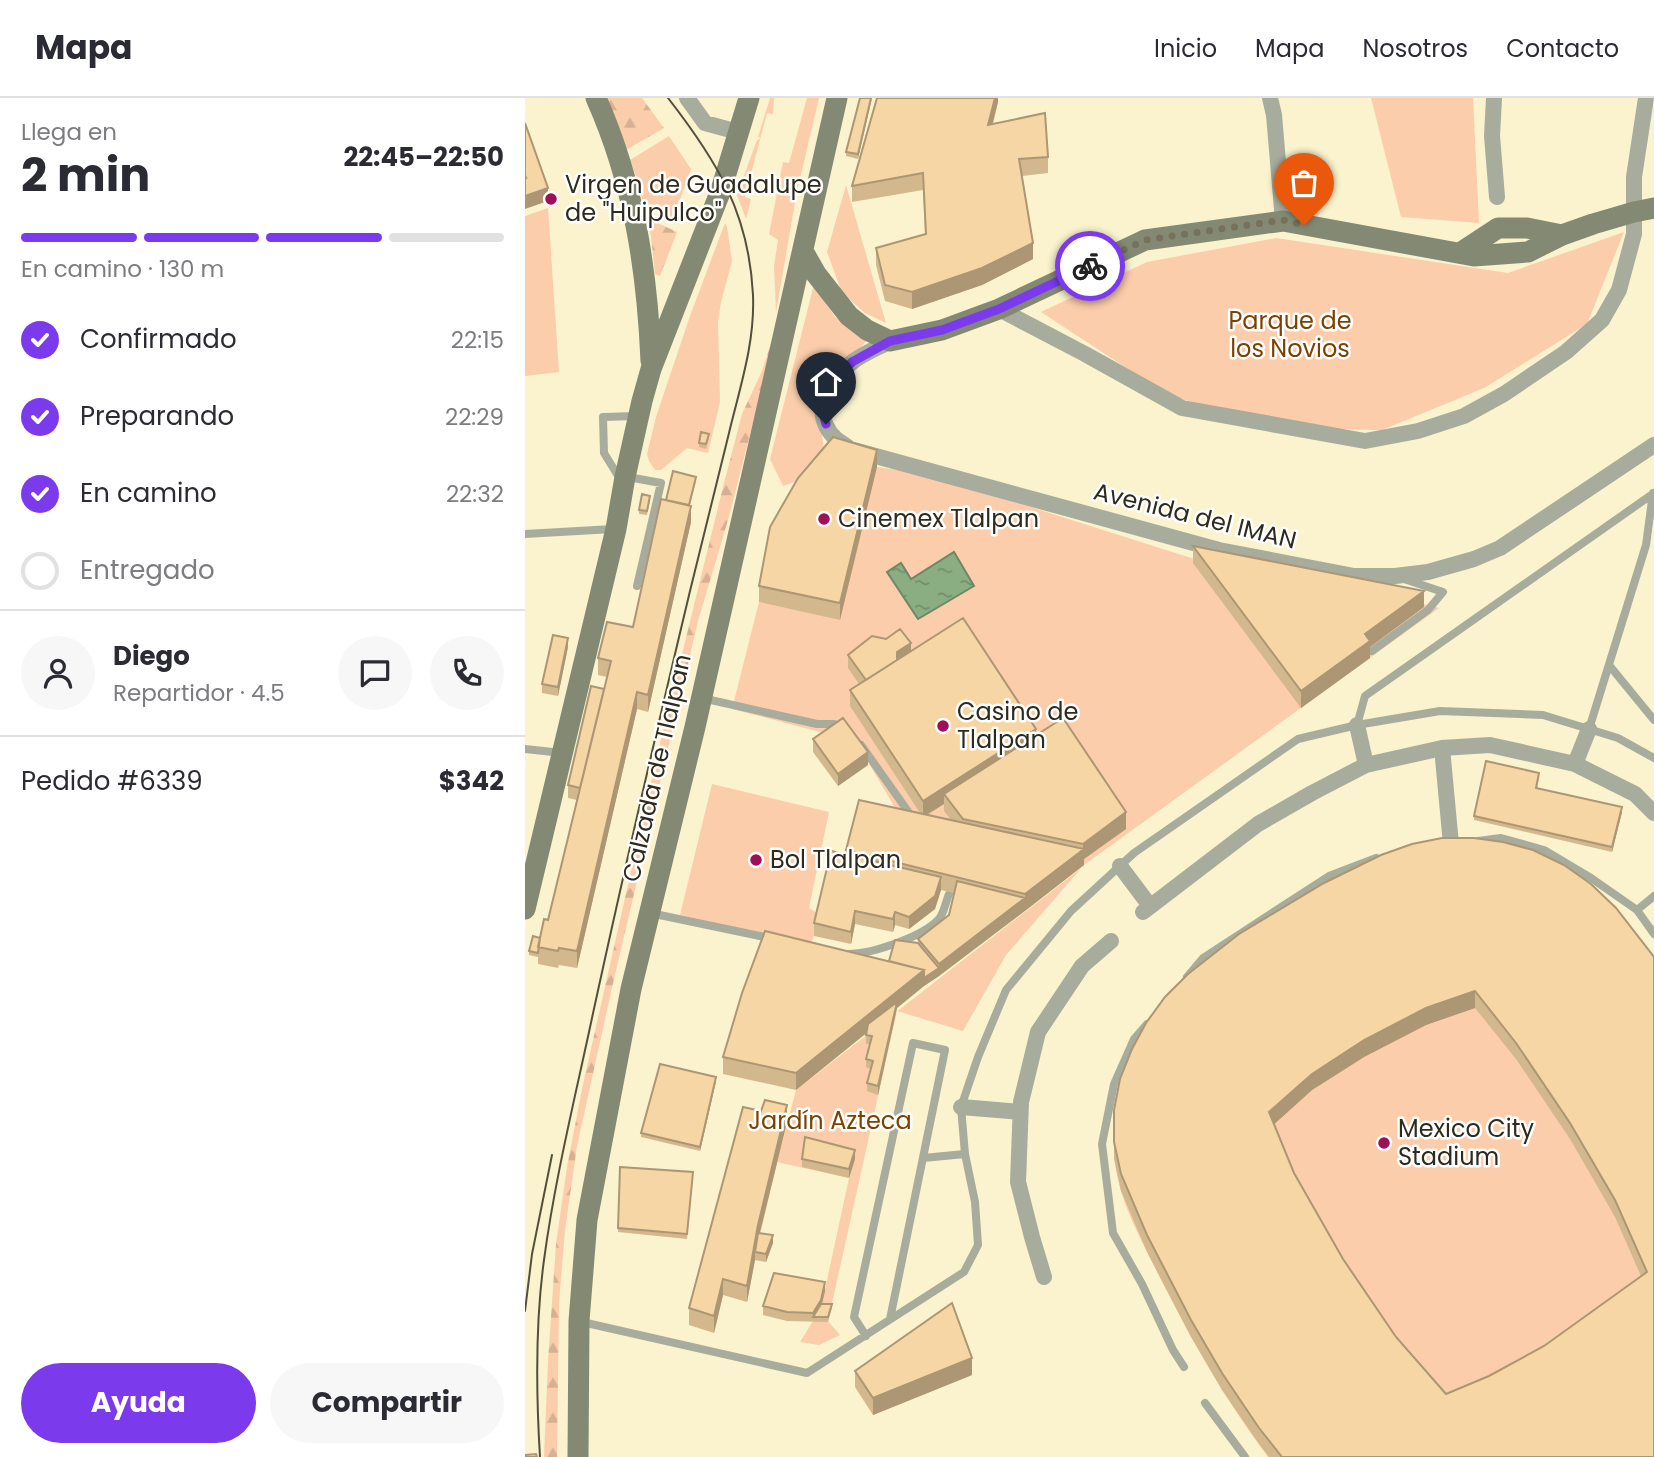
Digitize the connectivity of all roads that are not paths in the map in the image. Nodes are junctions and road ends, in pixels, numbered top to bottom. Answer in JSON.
{"nodes":[{"id":1,"x":596,"y":98,"type":"edge"},
{"id":2,"x":687,"y":98,"type":"edge"},
{"id":3,"x":748,"y":98,"type":"edge"},
{"id":4,"x":837,"y":98,"type":"edge"},
{"id":5,"x":1270,"y":98,"type":"edge"},
{"id":6,"x":1494,"y":98,"type":"edge"},
{"id":7,"x":1646,"y":98,"type":"edge"},
{"id":8,"x":738,"y":132,"type":"junction"},
{"id":9,"x":1497,"y":197,"type":"dead end"},
{"id":10,"x":1644,"y":210,"type":"edge"},
{"id":11,"x":1283,"y":220,"type":"junction"},
{"id":12,"x":803,"y":251,"type":"junction"},
{"id":13,"x":999,"y":309,"type":"junction"},
{"id":14,"x":890,"y":341,"type":"junction"},
{"id":15,"x":652,"y":369,"type":"junction"},
{"id":16,"x":639,"y":416,"type":"junction"},
{"id":17,"x":1654,"y":445,"type":"edge"},
{"id":18,"x":624,"y":480,"type":"junction"},
{"id":19,"x":1654,"y":494,"type":"edge"},
{"id":20,"x":616,"y":529,"type":"junction"},
{"id":21,"x":525,"y":534,"type":"edge"},
{"id":22,"x":1395,"y":576,"type":"junction"},
{"id":23,"x":637,"y":586,"type":"dead end"},
{"id":24,"x":1372,"y":651,"type":"edge"},
{"id":25,"x":1609,"y":665,"type":"junction"},
{"id":26,"x":702,"y":698,"type":"junction"},
{"id":27,"x":1654,"y":720,"type":"edge"},
{"id":28,"x":1357,"y":725,"type":"junction"},
{"id":29,"x":850,"y":728,"type":"edge"},
{"id":30,"x":1589,"y":729,"type":"junction"},
{"id":31,"x":858,"y":739,"type":"edge"},
{"id":32,"x":1442,"y":748,"type":"junction"},
{"id":33,"x":525,"y":749,"type":"edge"},
{"id":34,"x":562,"y":753,"type":"junction"},
{"id":35,"x":1654,"y":758,"type":"edge"},
{"id":36,"x":1575,"y":764,"type":"junction"},
{"id":37,"x":1366,"y":765,"type":"junction"},
{"id":38,"x":1654,"y":813,"type":"edge"},
{"id":39,"x":918,"y":822,"type":"edge"},
{"id":40,"x":1474,"y":841,"type":"edge"},
{"id":41,"x":1453,"y":847,"type":"edge"},
{"id":42,"x":1380,"y":857,"type":"edge"},
{"id":43,"x":1120,"y":866,"type":"junction"},
{"id":44,"x":949,"y":894,"type":"edge"},
{"id":45,"x":1654,"y":896,"type":"edge"},
{"id":46,"x":525,"y":909,"type":"edge"},
{"id":47,"x":1636,"y":910,"type":"junction"},
{"id":48,"x":650,"y":913,"type":"junction"},
{"id":49,"x":1654,"y":934,"type":"edge"},
{"id":50,"x":786,"y":941,"type":"edge"},
{"id":51,"x":1111,"y":941,"type":"dead end"},
{"id":52,"x":838,"y":952,"type":"edge"},
{"id":53,"x":1177,"y":988,"type":"edge"},
{"id":54,"x":1152,"y":1018,"type":"edge"},
{"id":55,"x":961,"y":1107,"type":"junction"},
{"id":56,"x":1020,"y":1112,"type":"junction"},
{"id":57,"x":965,"y":1154,"type":"junction"},
{"id":58,"x":923,"y":1158,"type":"junction"},
{"id":59,"x":1044,"y":1277,"type":"dead end"},
{"id":60,"x":890,"y":1320,"type":"junction"},
{"id":61,"x":579,"y":1321,"type":"junction"},
{"id":62,"x":866,"y":1336,"type":"junction"},
{"id":63,"x":1184,"y":1367,"type":"dead end"},
{"id":64,"x":1205,"y":1403,"type":"dead end"},
{"id":65,"x":578,"y":1457,"type":"edge"},
{"id":66,"x":1245,"y":1457,"type":"edge"}],
"edges":[{"from":1,"to":15,"type":"main road"},
{"from":2,"to":8,"type":"street"},
{"from":3,"to":8,"type":"main road"},
{"from":4,"to":12,"type":"main road","name":"Calzada de Tlalpan"},
{"from":5,"to":11,"type":"street"},
{"from":6,"to":9,"type":"street"},
{"from":7,"to":10,"type":"street"},
{"from":8,"to":15,"type":"main road"},
{"from":10,"to":11,"type":"main road"},
{"from":10,"to":13,"type":"street"},
{"from":11,"to":13,"type":"main road"},
{"from":12,"to":14,"type":"main road"},
{"from":12,"to":26,"type":"main road","name":"Calzada de Tlalpan"},
{"from":13,"to":14,"type":"main road"},
{"from":14,"to":22,"type":"street","name":"Avenida del IMAN"},
{"from":15,"to":16,"type":"main road"},
{"from":16,"to":18,"type":"main road"},
{"from":16,"to":18,"type":"lane"},
{"from":17,"to":22,"type":"street","name":"Avenida del IMAN"},
{"from":18,"to":20,"type":"main road"},
{"from":18,"to":23,"type":"lane"},
{"from":19,"to":25,"type":"lane"},
{"from":19,"to":28,"type":"lane"},
{"from":20,"to":21,"type":"lane"},
{"from":20,"to":34,"type":"main road"},
{"from":22,"to":24,"type":"lane"},
{"from":25,"to":27,"type":"lane"},
{"from":25,"to":30,"type":"lane"},
{"from":26,"to":29,"type":"lane"},
{"from":26,"to":48,"type":"main road","name":"Calzada de Tlalpan"},
{"from":28,"to":30,"type":"lane"},
{"from":28,"to":37,"type":"street"},
{"from":28,"to":43,"type":"lane"},
{"from":30,"to":35,"type":"lane"},
{"from":30,"to":36,"type":"street"},
{"from":31,"to":39,"type":"lane"},
{"from":32,"to":36,"type":"street"},
{"from":32,"to":37,"type":"street"},
{"from":32,"to":41,"type":"street"},
{"from":33,"to":34,"type":"lane"},
{"from":34,"to":46,"type":"main road"},
{"from":36,"to":38,"type":"street"},
{"from":37,"to":43,"type":"street"},
{"from":40,"to":47,"type":"lane"},
{"from":42,"to":53,"type":"lane"},
{"from":43,"to":55,"type":"lane"},
{"from":44,"to":52,"type":"lane"},
{"from":45,"to":47,"type":"lane"},
{"from":47,"to":49,"type":"lane"},
{"from":48,"to":50,"type":"lane"},
{"from":48,"to":61,"type":"main road","name":"Calzada de Tlalpan"},
{"from":51,"to":56,"type":"street"},
{"from":54,"to":63,"type":"lane"},
{"from":55,"to":56,"type":"street"},
{"from":55,"to":57,"type":"lane"},
{"from":56,"to":59,"type":"street"},
{"from":57,"to":58,"type":"lane"},
{"from":57,"to":60,"type":"lane"},
{"from":58,"to":60,"type":"lane"},
{"from":58,"to":62,"type":"lane"},
{"from":60,"to":62,"type":"lane"},
{"from":61,"to":62,"type":"lane"},
{"from":61,"to":65,"type":"main road","name":"Calzada de Tlalpan"},
{"from":64,"to":66,"type":"lane"}]}
